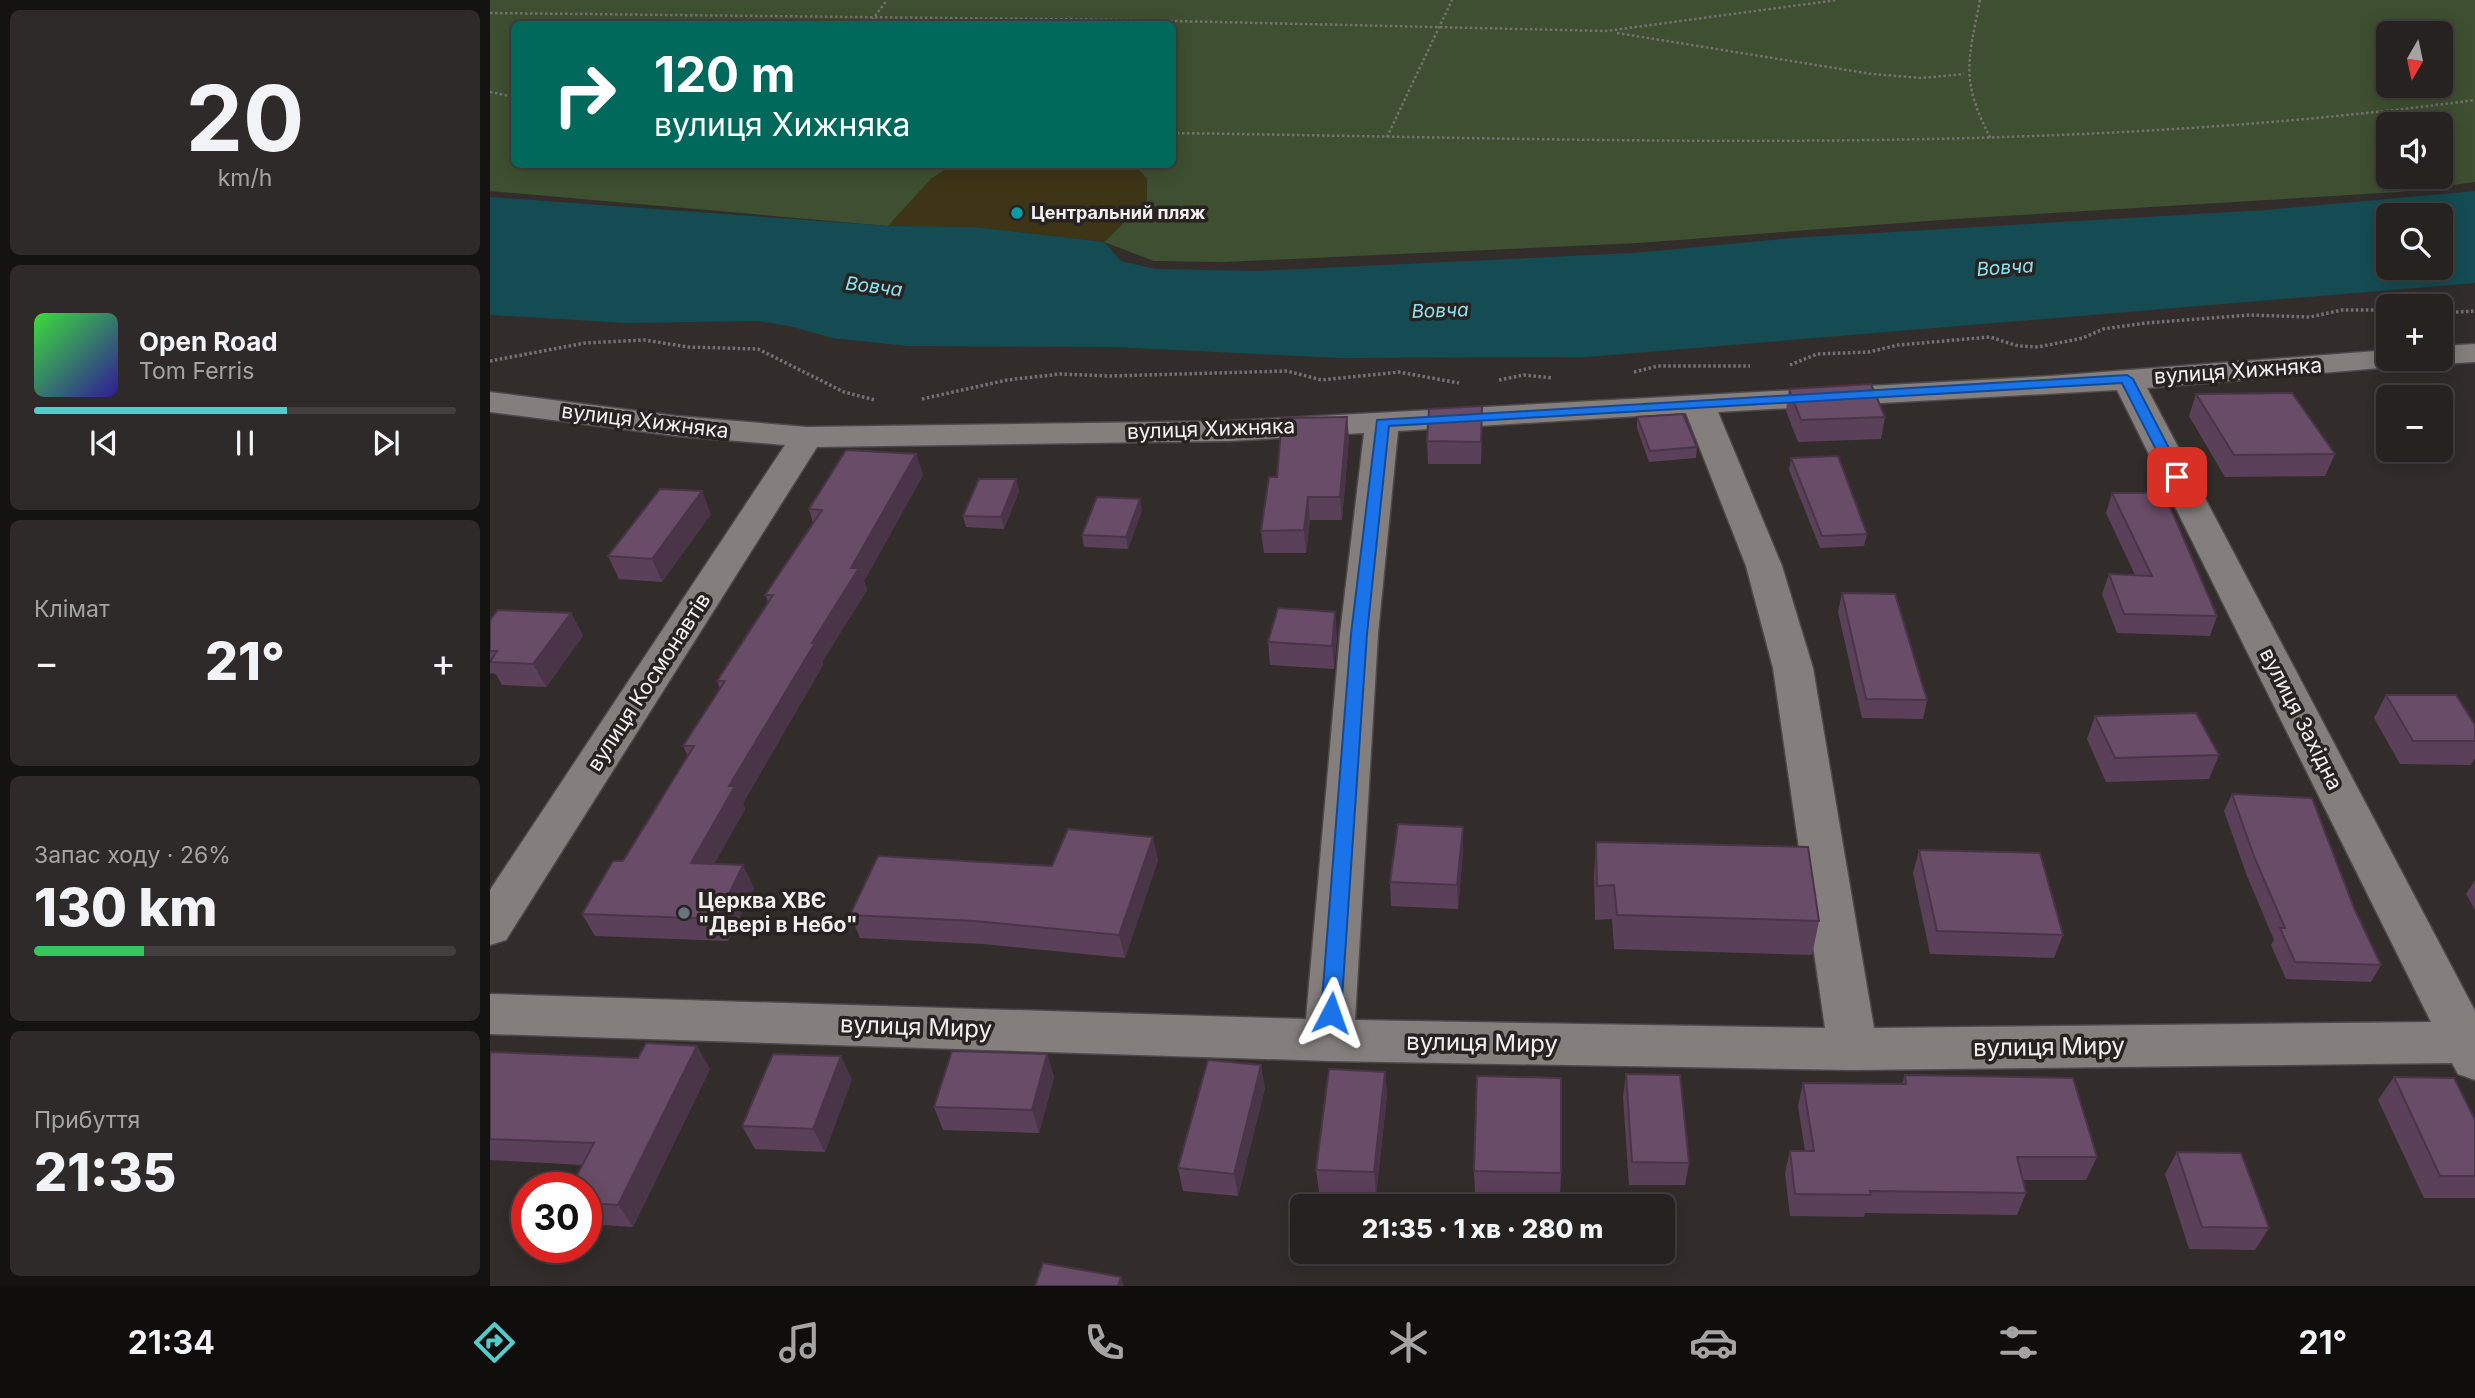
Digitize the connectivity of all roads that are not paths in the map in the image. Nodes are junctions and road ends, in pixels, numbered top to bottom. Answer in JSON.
{"nodes":[{"id":1,"x":2475,"y":352,"type":"edge"},
{"id":2,"x":2453,"y":354,"type":"edge"},
{"id":3,"x":2376,"y":360,"type":"edge"},
{"id":4,"x":2127,"y":379,"type":"junction"},
{"id":5,"x":490,"y":402,"type":"edge"},
{"id":6,"x":1698,"y":403,"type":"junction"},
{"id":7,"x":1382,"y":422,"type":"junction"},
{"id":8,"x":807,"y":437,"type":"junction"},
{"id":9,"x":490,"y":927,"type":"edge"},
{"id":10,"x":490,"y":1014,"type":"edge"},
{"id":11,"x":1329,"y":1040,"type":"junction"},
{"id":12,"x":2472,"y":1047,"type":"edge"},
{"id":13,"x":1853,"y":1049,"type":"junction"}],
"edges":[{"from":1,"to":2,"type":"street"},
{"from":3,"to":4,"type":"street","name":"вулиця Хижняка"},
{"from":4,"to":6,"type":"street","name":"вулиця Хижняка"},
{"from":4,"to":12,"type":"street","name":"вулиця Західна"},
{"from":5,"to":8,"type":"street","name":"вулиця Хижняка"},
{"from":6,"to":7,"type":"street","name":"вулиця Хижняка"},
{"from":6,"to":13,"type":"street"},
{"from":7,"to":8,"type":"street","name":"вулиця Хижняка"},
{"from":7,"to":11,"type":"street"},
{"from":8,"to":9,"type":"street","name":"вулиця Космонавтів"},
{"from":10,"to":11,"type":"street","name":"вулиця Миру"},
{"from":11,"to":13,"type":"street","name":"вулиця Миру"},
{"from":12,"to":13,"type":"street","name":"вулиця Миру"}]}
